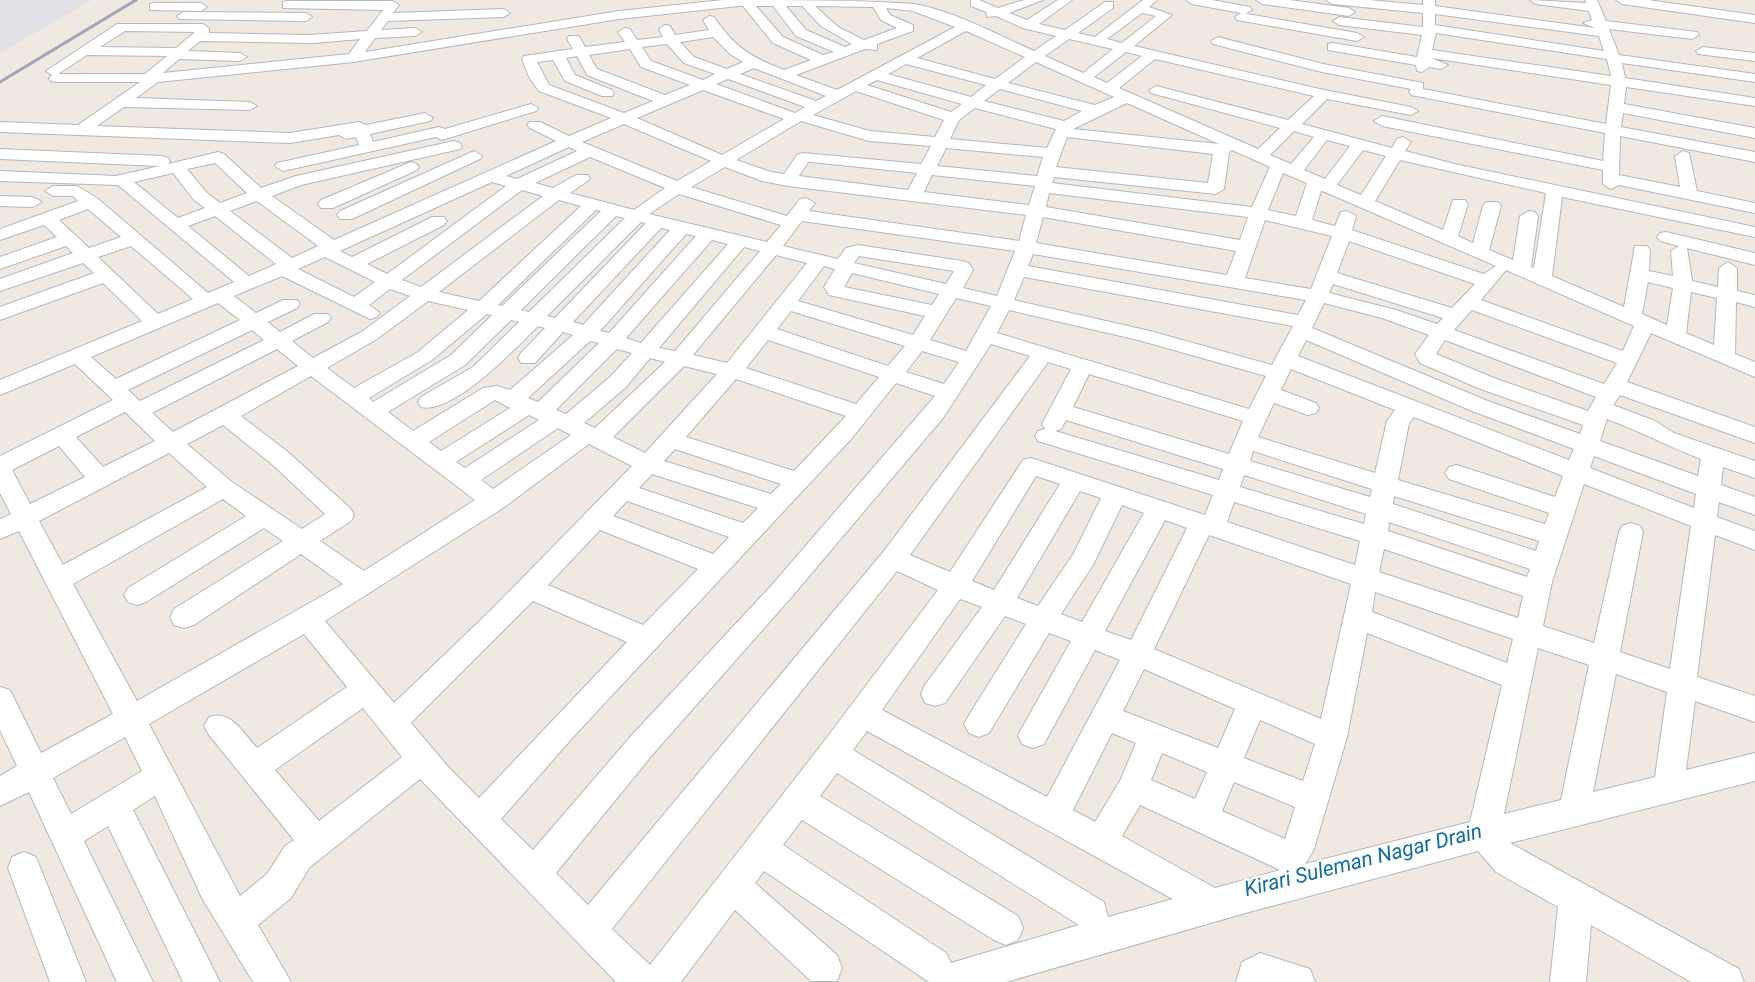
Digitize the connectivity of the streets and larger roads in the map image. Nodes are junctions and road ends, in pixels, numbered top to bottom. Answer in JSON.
{"nodes":[{"id":1,"x":614,"y":0,"type":"edge"},
{"id":2,"x":804,"y":0,"type":"edge"},
{"id":3,"x":1037,"y":0,"type":"edge"},
{"id":4,"x":1066,"y":0,"type":"edge"},
{"id":5,"x":1192,"y":0,"type":"edge"},
{"id":6,"x":1262,"y":0,"type":"edge"},
{"id":7,"x":1536,"y":0,"type":"edge"},
{"id":8,"x":1622,"y":0,"type":"edge"},
{"id":9,"x":741,"y":1,"type":"edge"},
{"id":10,"x":775,"y":1,"type":"edge"},
{"id":11,"x":877,"y":1,"type":"edge"},
{"id":12,"x":1147,"y":2,"type":"edge"},
{"id":13,"x":320,"y":3,"type":"edge"},
{"id":14,"x":204,"y":4,"type":"edge"},
{"id":15,"x":694,"y":4,"type":"edge"},
{"id":16,"x":915,"y":4,"type":"edge"},
{"id":17,"x":1673,"y":4,"type":"edge"},
{"id":18,"x":508,"y":5,"type":"edge"},
{"id":19,"x":1109,"y":5,"type":"dead end"},
{"id":20,"x":994,"y":6,"type":"edge"},
{"id":21,"x":154,"y":7,"type":"dead end"},
{"id":22,"x":433,"y":7,"type":"junction"},
{"id":23,"x":657,"y":7,"type":"edge"},
{"id":24,"x":1520,"y":7,"type":"dead end"},
{"id":25,"x":954,"y":9,"type":"junction"},
{"id":26,"x":1247,"y":9,"type":"edge"},
{"id":27,"x":389,"y":10,"type":"edge"},
{"id":28,"x":269,"y":13,"type":"edge"},
{"id":29,"x":140,"y":15,"type":"dead end"},
{"id":30,"x":187,"y":16,"type":"junction"},
{"id":31,"x":615,"y":16,"type":"junction"},
{"id":32,"x":1755,"y":18,"type":"edge"},
{"id":33,"x":592,"y":21,"type":"junction"},
{"id":34,"x":571,"y":24,"type":"junction"},
{"id":35,"x":1336,"y":24,"type":"edge"},
{"id":36,"x":1028,"y":25,"type":"junction"},
{"id":37,"x":964,"y":26,"type":"junction"},
{"id":38,"x":170,"y":27,"type":"junction"},
{"id":39,"x":297,"y":27,"type":"junction"},
{"id":40,"x":908,"y":28,"type":"junction"},
{"id":41,"x":1428,"y":29,"type":"edge"},
{"id":42,"x":538,"y":30,"type":"junction"},
{"id":43,"x":416,"y":32,"type":"junction"},
{"id":44,"x":717,"y":33,"type":"junction"},
{"id":45,"x":371,"y":34,"type":"junction"},
{"id":46,"x":1068,"y":34,"type":"junction"},
{"id":47,"x":1692,"y":35,"type":"junction"},
{"id":48,"x":496,"y":36,"type":"junction"},
{"id":49,"x":886,"y":36,"type":"junction"},
{"id":50,"x":1222,"y":37,"type":"junction"},
{"id":51,"x":315,"y":38,"type":"junction"},
{"id":52,"x":670,"y":39,"type":"junction"},
{"id":53,"x":1097,"y":41,"type":"junction"},
{"id":54,"x":861,"y":44,"type":"junction"},
{"id":55,"x":1285,"y":44,"type":"dead end"},
{"id":56,"x":632,"y":45,"type":"junction"},
{"id":57,"x":185,"y":46,"type":"junction"},
{"id":58,"x":89,"y":47,"type":"junction"},
{"id":59,"x":924,"y":48,"type":"junction"},
{"id":60,"x":1126,"y":48,"type":"junction"},
{"id":61,"x":403,"y":51,"type":"junction"},
{"id":62,"x":844,"y":51,"type":"junction"},
{"id":63,"x":581,"y":53,"type":"junction"},
{"id":64,"x":1152,"y":54,"type":"junction"},
{"id":65,"x":613,"y":55,"type":"junction"},
{"id":66,"x":553,"y":56,"type":"junction"},
{"id":67,"x":1706,"y":56,"type":"junction"},
{"id":68,"x":1034,"y":57,"type":"junction"},
{"id":69,"x":1755,"y":57,"type":"edge"},
{"id":70,"x":353,"y":58,"type":"junction"},
{"id":71,"x":905,"y":58,"type":"junction"},
{"id":72,"x":822,"y":60,"type":"junction"},
{"id":73,"x":1609,"y":60,"type":"edge"},
{"id":74,"x":68,"y":61,"type":"junction"},
{"id":75,"x":294,"y":62,"type":"junction"},
{"id":76,"x":756,"y":62,"type":"junction"},
{"id":77,"x":1190,"y":64,"type":"junction"},
{"id":78,"x":259,"y":65,"type":"junction"},
{"id":79,"x":1322,"y":68,"type":"junction"},
{"id":80,"x":628,"y":71,"type":"dead end"},
{"id":81,"x":1227,"y":72,"type":"junction"},
{"id":82,"x":729,"y":73,"type":"junction"},
{"id":83,"x":1718,"y":73,"type":"junction"},
{"id":84,"x":784,"y":75,"type":"junction"},
{"id":85,"x":876,"y":75,"type":"junction"},
{"id":86,"x":152,"y":78,"type":"junction"},
{"id":87,"x":1755,"y":78,"type":"edge"},
{"id":88,"x":1083,"y":79,"type":"junction"},
{"id":89,"x":1257,"y":79,"type":"junction"},
{"id":90,"x":997,"y":84,"type":"junction"},
{"id":91,"x":1726,"y":85,"type":"junction"},
{"id":92,"x":1289,"y":86,"type":"junction"},
{"id":93,"x":858,"y":87,"type":"junction"},
{"id":94,"x":695,"y":88,"type":"junction"},
{"id":95,"x":1755,"y":88,"type":"edge"},
{"id":96,"x":1156,"y":90,"type":"junction"},
{"id":97,"x":226,"y":91,"type":"junction"},
{"id":98,"x":1206,"y":91,"type":"junction"},
{"id":99,"x":841,"y":96,"type":"junction"},
{"id":100,"x":518,"y":97,"type":"dead end"},
{"id":101,"x":127,"y":98,"type":"junction"},
{"id":102,"x":1415,"y":99,"type":"junction"},
{"id":103,"x":1117,"y":100,"type":"junction"},
{"id":104,"x":1318,"y":100,"type":"junction"},
{"id":105,"x":667,"y":101,"type":"junction"},
{"id":106,"x":1755,"y":102,"type":"edge"},
{"id":107,"x":973,"y":103,"type":"junction"},
{"id":108,"x":818,"y":107,"type":"junction"},
{"id":109,"x":531,"y":108,"type":"dead end"},
{"id":110,"x":1226,"y":108,"type":"junction"},
{"id":111,"x":647,"y":110,"type":"junction"},
{"id":112,"x":0,"y":113,"type":"edge"},
{"id":113,"x":100,"y":117,"type":"junction"},
{"id":114,"x":798,"y":117,"type":"junction"},
{"id":115,"x":1259,"y":117,"type":"junction"},
{"id":116,"x":953,"y":118,"type":"junction"},
{"id":117,"x":1174,"y":118,"type":"junction"},
{"id":118,"x":626,"y":119,"type":"junction"},
{"id":119,"x":535,"y":125,"type":"dead end"},
{"id":120,"x":1292,"y":126,"type":"junction"},
{"id":121,"x":0,"y":127,"type":"edge"},
{"id":122,"x":83,"y":129,"type":"junction"},
{"id":123,"x":361,"y":131,"type":"junction"},
{"id":124,"x":439,"y":131,"type":"junction"},
{"id":125,"x":1755,"y":133,"type":"edge"},
{"id":126,"x":1324,"y":134,"type":"junction"},
{"id":127,"x":308,"y":135,"type":"junction"},
{"id":128,"x":0,"y":140,"type":"edge"},
{"id":129,"x":568,"y":142,"type":"junction"},
{"id":130,"x":64,"y":143,"type":"junction"},
{"id":131,"x":939,"y":143,"type":"junction"},
{"id":132,"x":1147,"y":143,"type":"junction"},
{"id":133,"x":1360,"y":143,"type":"junction"},
{"id":134,"x":1226,"y":146,"type":"junction"},
{"id":135,"x":368,"y":147,"type":"junction"},
{"id":136,"x":241,"y":151,"type":"dead end"},
{"id":137,"x":590,"y":151,"type":"junction"},
{"id":138,"x":0,"y":154,"type":"edge"},
{"id":139,"x":1398,"y":155,"type":"junction"},
{"id":140,"x":46,"y":156,"type":"junction"},
{"id":141,"x":474,"y":156,"type":"junction"},
{"id":142,"x":1260,"y":156,"type":"junction"},
{"id":143,"x":1683,"y":156,"type":"dead end"},
{"id":144,"x":1755,"y":157,"type":"edge"},
{"id":145,"x":1053,"y":159,"type":"junction"},
{"id":146,"x":723,"y":160,"type":"junction"},
{"id":147,"x":184,"y":164,"type":"junction"},
{"id":148,"x":0,"y":165,"type":"edge"},
{"id":149,"x":283,"y":166,"type":"junction"},
{"id":150,"x":1287,"y":168,"type":"junction"},
{"id":151,"x":925,"y":170,"type":"junction"},
{"id":152,"x":151,"y":172,"type":"junction"},
{"id":153,"x":16,"y":173,"type":"edge"},
{"id":154,"x":1611,"y":173,"type":"junction"},
{"id":155,"x":388,"y":177,"type":"junction"},
{"id":156,"x":505,"y":177,"type":"junction"},
{"id":157,"x":1138,"y":178,"type":"junction"},
{"id":158,"x":582,"y":179,"type":"dead end"},
{"id":159,"x":122,"y":180,"type":"junction"},
{"id":160,"x":296,"y":181,"type":"junction"},
{"id":161,"x":788,"y":181,"type":"junction"},
{"id":162,"x":820,"y":184,"type":"junction"},
{"id":163,"x":1322,"y":184,"type":"junction"},
{"id":164,"x":679,"y":186,"type":"junction"},
{"id":165,"x":407,"y":187,"type":"junction"},
{"id":166,"x":0,"y":188,"type":"edge"},
{"id":167,"x":1555,"y":189,"type":"junction"},
{"id":168,"x":257,"y":194,"type":"junction"},
{"id":169,"x":556,"y":194,"type":"junction"},
{"id":170,"x":1689,"y":194,"type":"junction"},
{"id":171,"x":913,"y":196,"type":"junction"},
{"id":172,"x":0,"y":201,"type":"edge"},
{"id":173,"x":1360,"y":201,"type":"junction"},
{"id":174,"x":1612,"y":201,"type":"junction"},
{"id":175,"x":33,"y":202,"type":"dead end"},
{"id":176,"x":91,"y":202,"type":"junction"},
{"id":177,"x":434,"y":202,"type":"junction"},
{"id":178,"x":327,"y":204,"type":"junction"},
{"id":179,"x":1198,"y":204,"type":"junction"},
{"id":180,"x":1459,"y":204,"type":"dead end"},
{"id":181,"x":1492,"y":206,"type":"dead end"},
{"id":182,"x":602,"y":208,"type":"junction"},
{"id":183,"x":1755,"y":208,"type":"edge"},
{"id":184,"x":217,"y":209,"type":"junction"},
{"id":185,"x":1036,"y":211,"type":"junction"},
{"id":186,"x":346,"y":214,"type":"junction"},
{"id":187,"x":1258,"y":214,"type":"junction"},
{"id":188,"x":1529,"y":216,"type":"dead end"},
{"id":189,"x":47,"y":218,"type":"junction"},
{"id":190,"x":646,"y":219,"type":"junction"},
{"id":191,"x":794,"y":219,"type":"junction"},
{"id":192,"x":438,"y":221,"type":"dead end"},
{"id":193,"x":177,"y":224,"type":"junction"},
{"id":194,"x":1302,"y":224,"type":"junction"},
{"id":195,"x":681,"y":228,"type":"junction"},
{"id":196,"x":372,"y":230,"type":"junction"},
{"id":197,"x":1342,"y":232,"type":"junction"},
{"id":198,"x":1755,"y":232,"type":"edge"},
{"id":199,"x":707,"y":234,"type":"junction"},
{"id":200,"x":0,"y":235,"type":"edge"},
{"id":201,"x":1189,"y":237,"type":"junction"},
{"id":202,"x":1449,"y":238,"type":"junction"},
{"id":203,"x":69,"y":239,"type":"junction"},
{"id":204,"x":133,"y":239,"type":"junction"},
{"id":205,"x":739,"y":242,"type":"junction"},
{"id":206,"x":1026,"y":247,"type":"junction"},
{"id":207,"x":1247,"y":247,"type":"junction"},
{"id":208,"x":327,"y":249,"type":"junction"},
{"id":209,"x":771,"y":250,"type":"junction"},
{"id":210,"x":1641,"y":250,"type":"dead end"},
{"id":211,"x":1480,"y":251,"type":"junction"},
{"id":212,"x":85,"y":254,"type":"junction"},
{"id":213,"x":1755,"y":259,"type":"edge"},
{"id":214,"x":818,"y":261,"type":"junction"},
{"id":215,"x":0,"y":263,"type":"edge"},
{"id":216,"x":352,"y":264,"type":"junction"},
{"id":217,"x":285,"y":266,"type":"junction"},
{"id":218,"x":1513,"y":266,"type":"junction"},
{"id":219,"x":845,"y":267,"type":"junction"},
{"id":220,"x":1728,"y":268,"type":"dead end"},
{"id":221,"x":1017,"y":270,"type":"junction"},
{"id":222,"x":1639,"y":274,"type":"junction"},
{"id":223,"x":106,"y":275,"type":"junction"},
{"id":224,"x":1327,"y":276,"type":"junction"},
{"id":225,"x":1542,"y":278,"type":"junction"},
{"id":226,"x":389,"y":282,"type":"junction"},
{"id":227,"x":1234,"y":282,"type":"junction"},
{"id":228,"x":1487,"y":282,"type":"junction"},
{"id":229,"x":246,"y":283,"type":"junction"},
{"id":230,"x":1683,"y":284,"type":"junction"},
{"id":231,"x":0,"y":285,"type":"edge"},
{"id":232,"x":951,"y":291,"type":"junction"},
{"id":233,"x":424,"y":294,"type":"junction"},
{"id":234,"x":1727,"y":295,"type":"junction"},
{"id":235,"x":1318,"y":296,"type":"junction"},
{"id":236,"x":212,"y":297,"type":"junction"},
{"id":237,"x":1755,"y":301,"type":"edge"},
{"id":238,"x":290,"y":304,"type":"dead end"},
{"id":239,"x":788,"y":304,"type":"junction"},
{"id":240,"x":1003,"y":304,"type":"junction"},
{"id":241,"x":355,"y":306,"type":"junction"},
{"id":242,"x":482,"y":307,"type":"junction"},
{"id":243,"x":936,"y":312,"type":"junction"},
{"id":244,"x":0,"y":314,"type":"edge"},
{"id":245,"x":506,"y":314,"type":"junction"},
{"id":246,"x":1455,"y":317,"type":"junction"},
{"id":247,"x":321,"y":318,"type":"dead end"},
{"id":248,"x":532,"y":319,"type":"junction"},
{"id":249,"x":253,"y":321,"type":"junction"},
{"id":250,"x":1638,"y":321,"type":"junction"},
{"id":251,"x":155,"y":322,"type":"junction"},
{"id":252,"x":387,"y":322,"type":"junction"},
{"id":253,"x":560,"y":325,"type":"junction"},
{"id":254,"x":1303,"y":326,"type":"junction"},
{"id":255,"x":765,"y":332,"type":"junction"},
{"id":256,"x":586,"y":334,"type":"junction"},
{"id":257,"x":985,"y":336,"type":"junction"},
{"id":258,"x":1675,"y":336,"type":"junction"},
{"id":259,"x":279,"y":340,"type":"junction"},
{"id":260,"x":613,"y":341,"type":"junction"},
{"id":261,"x":918,"y":344,"type":"junction"},
{"id":262,"x":646,"y":351,"type":"junction"},
{"id":263,"x":1043,"y":353,"type":"junction"},
{"id":264,"x":77,"y":355,"type":"junction"},
{"id":265,"x":1724,"y":357,"type":"junction"},
{"id":266,"x":528,"y":358,"type":"dead end"},
{"id":267,"x":679,"y":358,"type":"junction"},
{"id":268,"x":971,"y":359,"type":"junction"},
{"id":269,"x":1629,"y":360,"type":"junction"},
{"id":270,"x":1084,"y":364,"type":"junction"},
{"id":271,"x":1281,"y":366,"type":"junction"},
{"id":272,"x":312,"y":367,"type":"junction"},
{"id":273,"x":1755,"y":370,"type":"edge"},
{"id":274,"x":733,"y":371,"type":"junction"},
{"id":275,"x":894,"y":373,"type":"junction"},
{"id":276,"x":3,"y":381,"type":"edge"},
{"id":277,"x":948,"y":393,"type":"junction"},
{"id":278,"x":1268,"y":393,"type":"junction"},
{"id":279,"x":355,"y":397,"type":"junction"},
{"id":280,"x":126,"y":400,"type":"junction"},
{"id":281,"x":429,"y":402,"type":"dead end"},
{"id":282,"x":1308,"y":408,"type":"dead end"},
{"id":283,"x":1409,"y":408,"type":"junction"},
{"id":284,"x":1060,"y":410,"type":"junction"},
{"id":285,"x":374,"y":411,"type":"junction"},
{"id":286,"x":1602,"y":411,"type":"junction"},
{"id":287,"x":861,"y":413,"type":"junction"},
{"id":288,"x":225,"y":415,"type":"junction"},
{"id":289,"x":1256,"y":418,"type":"junction"},
{"id":290,"x":555,"y":420,"type":"junction"},
{"id":291,"x":1755,"y":435,"type":"edge"},
{"id":292,"x":63,"y":436,"type":"junction"},
{"id":293,"x":1046,"y":436,"type":"junction"},
{"id":294,"x":671,"y":440,"type":"junction"},
{"id":295,"x":1245,"y":441,"type":"junction"},
{"id":296,"x":412,"y":442,"type":"junction"},
{"id":297,"x":171,"y":443,"type":"junction"},
{"id":298,"x":1713,"y":456,"type":"junction"},
{"id":299,"x":439,"y":462,"type":"junction"},
{"id":300,"x":650,"y":465,"type":"junction"},
{"id":301,"x":1236,"y":465,"type":"junction"},
{"id":302,"x":1031,"y":466,"type":"junction"},
{"id":303,"x":0,"y":468,"type":"edge"},
{"id":304,"x":1755,"y":470,"type":"edge"},
{"id":305,"x":1457,"y":473,"type":"dead end"},
{"id":306,"x":1574,"y":473,"type":"junction"},
{"id":307,"x":100,"y":479,"type":"junction"},
{"id":308,"x":464,"y":480,"type":"junction"},
{"id":309,"x":797,"y":481,"type":"junction"},
{"id":310,"x":1074,"y":481,"type":"junction"},
{"id":311,"x":224,"y":488,"type":"junction"},
{"id":312,"x":1711,"y":488,"type":"junction"},
{"id":313,"x":623,"y":491,"type":"junction"},
{"id":314,"x":1226,"y":491,"type":"junction"},
{"id":315,"x":1115,"y":494,"type":"junction"},
{"id":316,"x":1381,"y":497,"type":"junction"},
{"id":317,"x":494,"y":502,"type":"junction"},
{"id":318,"x":775,"y":504,"type":"junction"},
{"id":319,"x":1755,"y":506,"type":"edge"},
{"id":320,"x":1562,"y":508,"type":"junction"},
{"id":321,"x":1159,"y":509,"type":"junction"},
{"id":322,"x":265,"y":516,"type":"junction"},
{"id":323,"x":596,"y":519,"type":"junction"},
{"id":324,"x":1706,"y":523,"type":"junction"},
{"id":325,"x":11,"y":524,"type":"edge"},
{"id":326,"x":1207,"y":525,"type":"junction"},
{"id":327,"x":1631,"y":532,"type":"dead end"},
{"id":328,"x":748,"y":534,"type":"junction"},
{"id":329,"x":1374,"y":536,"type":"junction"},
{"id":330,"x":1553,"y":536,"type":"junction"},
{"id":331,"x":300,"y":541,"type":"junction"},
{"id":332,"x":1755,"y":542,"type":"edge"},
{"id":333,"x":892,"y":558,"type":"junction"},
{"id":334,"x":1545,"y":564,"type":"junction"},
{"id":335,"x":717,"y":566,"type":"junction"},
{"id":336,"x":1366,"y":579,"type":"junction"},
{"id":337,"x":56,"y":581,"type":"junction"},
{"id":338,"x":362,"y":583,"type":"junction"},
{"id":339,"x":955,"y":586,"type":"junction"},
{"id":340,"x":529,"y":588,"type":"junction"},
{"id":341,"x":1538,"y":591,"type":"junction"},
{"id":342,"x":137,"y":595,"type":"dead end"},
{"id":343,"x":999,"y":603,"type":"junction"},
{"id":344,"x":306,"y":617,"type":"junction"},
{"id":345,"x":184,"y":618,"type":"dead end"},
{"id":346,"x":1358,"y":618,"type":"junction"},
{"id":347,"x":1043,"y":619,"type":"junction"},
{"id":348,"x":1528,"y":633,"type":"junction"},
{"id":349,"x":1089,"y":636,"type":"junction"},
{"id":350,"x":647,"y":639,"type":"junction"},
{"id":351,"x":1137,"y":654,"type":"junction"},
{"id":352,"x":1606,"y":657,"type":"junction"},
{"id":353,"x":1518,"y":679,"type":"junction"},
{"id":354,"x":1683,"y":685,"type":"junction"},
{"id":355,"x":366,"y":690,"type":"junction"},
{"id":356,"x":935,"y":694,"type":"dead end"},
{"id":357,"x":0,"y":699,"type":"edge"},
{"id":358,"x":1252,"y":703,"type":"junction"},
{"id":359,"x":1755,"y":709,"type":"edge"},
{"id":360,"x":862,"y":714,"type":"junction"},
{"id":361,"x":1105,"y":717,"type":"junction"},
{"id":362,"x":129,"y":720,"type":"junction"},
{"id":363,"x":393,"y":722,"type":"junction"},
{"id":364,"x":979,"y":724,"type":"dead end"},
{"id":365,"x":219,"y":726,"type":"dead end"},
{"id":366,"x":1033,"y":735,"type":"dead end"},
{"id":367,"x":1154,"y":736,"type":"junction"},
{"id":368,"x":1332,"y":737,"type":"junction"},
{"id":369,"x":833,"y":754,"type":"junction"},
{"id":370,"x":423,"y":759,"type":"junction"},
{"id":371,"x":1225,"y":765,"type":"junction"},
{"id":372,"x":253,"y":768,"type":"junction"},
{"id":373,"x":1755,"y":768,"type":"edge"},
{"id":374,"x":33,"y":773,"type":"junction"},
{"id":375,"x":160,"y":776,"type":"junction"},
{"id":376,"x":1670,"y":776,"type":"dead end"},
{"id":377,"x":1133,"y":787,"type":"junction"},
{"id":378,"x":0,"y":792,"type":"edge"},
{"id":379,"x":1576,"y":798,"type":"dead end"},
{"id":380,"x":798,"y":800,"type":"junction"},
{"id":381,"x":1314,"y":800,"type":"junction"},
{"id":382,"x":114,"y":805,"type":"junction"},
{"id":383,"x":1053,"y":816,"type":"junction"},
{"id":384,"x":1203,"y":818,"type":"junction"},
{"id":385,"x":480,"y":820,"type":"junction"},
{"id":386,"x":65,"y":835,"type":"junction"},
{"id":387,"x":1489,"y":841,"type":"junction"},
{"id":388,"x":316,"y":842,"type":"junction"},
{"id":389,"x":1101,"y":842,"type":"junction"},
{"id":390,"x":760,"y":849,"type":"junction"},
{"id":391,"x":24,"y":868,"type":"dead end"},
{"id":392,"x":534,"y":874,"type":"junction"},
{"id":393,"x":732,"y":885,"type":"junction"},
{"id":394,"x":1576,"y":898,"type":"junction"},
{"id":395,"x":1212,"y":905,"type":"junction"},
{"id":396,"x":1092,"y":914,"type":"dead end"},
{"id":397,"x":236,"y":921,"type":"junction"},
{"id":398,"x":1006,"y":928,"type":"dead end"},
{"id":399,"x":590,"y":929,"type":"junction"},
{"id":400,"x":824,"y":968,"type":"dead end"},
{"id":401,"x":940,"y":974,"type":"edge"},
{"id":402,"x":68,"y":982,"type":"edge"},
{"id":403,"x":135,"y":982,"type":"edge"},
{"id":404,"x":202,"y":982,"type":"edge"},
{"id":405,"x":273,"y":982,"type":"edge"},
{"id":406,"x":641,"y":982,"type":"edge"},
{"id":407,"x":658,"y":982,"type":"edge"},
{"id":408,"x":1254,"y":982,"type":"edge"},
{"id":409,"x":1297,"y":982,"type":"edge"},
{"id":410,"x":1568,"y":982,"type":"edge"},
{"id":411,"x":1726,"y":982,"type":"edge"}],
"edges":[{"from":1,"to":31,"type":"street"},
{"from":2,"to":10,"type":"street"},
{"from":2,"to":11,"type":"street"},
{"from":2,"to":54,"type":"street"},
{"from":3,"to":20,"type":"street"},
{"from":4,"to":36,"type":"street"},
{"from":5,"to":26,"type":"street"},
{"from":6,"to":35,"type":"street"},
{"from":7,"to":73,"type":"street"},
{"from":8,"to":17,"type":"street"},
{"from":9,"to":10,"type":"street"},
{"from":9,"to":15,"type":"street"},
{"from":9,"to":72,"type":"street"},
{"from":10,"to":62,"type":"street"},
{"from":11,"to":16,"type":"street"},
{"from":11,"to":40,"type":"street"},
{"from":12,"to":53,"type":"street"},
{"from":12,"to":60,"type":"street"},
{"from":13,"to":27,"type":"street"},
{"from":13,"to":28,"type":"street"},
{"from":13,"to":39,"type":"street"},
{"from":14,"to":21,"type":"street"},
{"from":14,"to":28,"type":"street"},
{"from":14,"to":30,"type":"street"},
{"from":15,"to":23,"type":"street"},
{"from":15,"to":44,"type":"street"},
{"from":16,"to":25,"type":"street"},
{"from":17,"to":32,"type":"street"},
{"from":17,"to":47,"type":"street"},
{"from":18,"to":22,"type":"street"},
{"from":18,"to":48,"type":"street"},
{"from":19,"to":46,"type":"street"},
{"from":20,"to":25,"type":"street"},
{"from":20,"to":36,"type":"street"},
{"from":20,"to":37,"type":"street"},
{"from":22,"to":27,"type":"street"},
{"from":22,"to":43,"type":"street"},
{"from":23,"to":31,"type":"street"},
{"from":23,"to":52,"type":"street"},
{"from":24,"to":73,"type":"street"},
{"from":25,"to":37,"type":"street"},
{"from":25,"to":40,"type":"street"},
{"from":26,"to":35,"type":"street"},
{"from":26,"to":50,"type":"street"},
{"from":27,"to":45,"type":"street"},
{"from":27,"to":51,"type":"street"},
{"from":28,"to":30,"type":"street"},
{"from":28,"to":39,"type":"street"},
{"from":28,"to":57,"type":"street"},
{"from":29,"to":30,"type":"street"},
{"from":30,"to":38,"type":"street"},
{"from":31,"to":33,"type":"street"},
{"from":31,"to":56,"type":"street"},
{"from":33,"to":34,"type":"street"},
{"from":33,"to":65,"type":"street"},
{"from":34,"to":42,"type":"street"},
{"from":34,"to":63,"type":"street"},
{"from":35,"to":41,"type":"street"},
{"from":35,"to":41,"type":"street"},
{"from":35,"to":41,"type":"street"},
{"from":35,"to":79,"type":"street"},
{"from":36,"to":46,"type":"street"},
{"from":37,"to":59,"type":"street"},
{"from":37,"to":68,"type":"street"},
{"from":38,"to":57,"type":"street"},
{"from":38,"to":58,"type":"street"},
{"from":39,"to":51,"type":"street"},
{"from":39,"to":57,"type":"street"},
{"from":39,"to":78,"type":"street"},
{"from":40,"to":49,"type":"street"},
{"from":41,"to":73,"type":"street"},
{"from":41,"to":73,"type":"street"},
{"from":41,"to":73,"type":"street"},
{"from":41,"to":102,"type":"street"},
{"from":42,"to":48,"type":"street"},
{"from":42,"to":66,"type":"street"},
{"from":43,"to":45,"type":"street"},
{"from":43,"to":61,"type":"street"},
{"from":44,"to":52,"type":"street"},
{"from":44,"to":76,"type":"street"},
{"from":45,"to":51,"type":"street"},
{"from":45,"to":70,"type":"street"},
{"from":46,"to":53,"type":"street"},
{"from":46,"to":68,"type":"street"},
{"from":47,"to":67,"type":"street"},
{"from":47,"to":73,"type":"street"},
{"from":48,"to":61,"type":"street"},
{"from":49,"to":54,"type":"street"},
{"from":49,"to":59,"type":"street"},
{"from":50,"to":55,"type":"street"},
{"from":50,"to":77,"type":"street"},
{"from":50,"to":79,"type":"street"},
{"from":51,"to":75,"type":"street"},
{"from":52,"to":56,"type":"street"},
{"from":52,"to":82,"type":"street"},
{"from":53,"to":60,"type":"street"},
{"from":54,"to":62,"type":"street"},
{"from":54,"to":71,"type":"street"},
{"from":56,"to":65,"type":"street"},
{"from":56,"to":94,"type":"street"},
{"from":57,"to":58,"type":"street"},
{"from":57,"to":74,"type":"street"},
{"from":57,"to":78,"type":"street"},
{"from":57,"to":86,"type":"street"},
{"from":58,"to":74,"type":"street"},
{"from":59,"to":71,"type":"street"},
{"from":60,"to":64,"type":"street"},
{"from":60,"to":88,"type":"street"},
{"from":61,"to":70,"type":"street"},
{"from":62,"to":72,"type":"street"},
{"from":63,"to":65,"type":"street"},
{"from":63,"to":66,"type":"street"},
{"from":63,"to":105,"type":"street"},
{"from":64,"to":77,"type":"street"},
{"from":64,"to":103,"type":"street"},
{"from":66,"to":111,"type":"street"},
{"from":66,"to":118,"type":"street"},
{"from":67,"to":69,"type":"street"},
{"from":67,"to":73,"type":"street"},
{"from":67,"to":83,"type":"street"},
{"from":68,"to":88,"type":"street"},
{"from":68,"to":90,"type":"street"},
{"from":70,"to":75,"type":"street"},
{"from":71,"to":85,"type":"street"},
{"from":71,"to":90,"type":"street"},
{"from":72,"to":84,"type":"street"},
{"from":73,"to":83,"type":"street"},
{"from":73,"to":91,"type":"street"},
{"from":73,"to":102,"type":"street"},
{"from":73,"to":106,"type":"street"},
{"from":73,"to":125,"type":"street"},
{"from":73,"to":144,"type":"street"},
{"from":73,"to":154,"type":"street"},
{"from":74,"to":86,"type":"street"},
{"from":75,"to":78,"type":"street"},
{"from":76,"to":82,"type":"street"},
{"from":76,"to":84,"type":"street"},
{"from":77,"to":81,"type":"street"},
{"from":77,"to":96,"type":"street"},
{"from":78,"to":86,"type":"street"},
{"from":78,"to":97,"type":"street"},
{"from":79,"to":102,"type":"street"},
{"from":80,"to":94,"type":"street"},
{"from":81,"to":89,"type":"street"},
{"from":81,"to":98,"type":"street"},
{"from":82,"to":94,"type":"street"},
{"from":82,"to":108,"type":"street"},
{"from":83,"to":87,"type":"street"},
{"from":83,"to":91,"type":"street"},
{"from":84,"to":99,"type":"street"},
{"from":85,"to":93,"type":"street"},
{"from":85,"to":107,"type":"street"},
{"from":86,"to":101,"type":"street"},
{"from":88,"to":103,"type":"street"},
{"from":89,"to":92,"type":"street"},
{"from":89,"to":110,"type":"street"},
{"from":90,"to":103,"type":"street"},
{"from":90,"to":107,"type":"street"},
{"from":91,"to":95,"type":"street"},
{"from":92,"to":104,"type":"street"},
{"from":92,"to":115,"type":"street"},
{"from":93,"to":99,"type":"street"},
{"from":93,"to":116,"type":"street"},
{"from":94,"to":105,"type":"street"},
{"from":94,"to":114,"type":"street"},
{"from":96,"to":98,"type":"street"},
{"from":96,"to":103,"type":"street"},
{"from":97,"to":101,"type":"street"},
{"from":97,"to":101,"type":"street"},
{"from":98,"to":110,"type":"street"},
{"from":98,"to":117,"type":"street"},
{"from":99,"to":108,"type":"street"},
{"from":100,"to":124,"type":"street"},
{"from":101,"to":113,"type":"street"},
{"from":102,"to":104,"type":"street"},
{"from":102,"to":139,"type":"street"},
{"from":102,"to":154,"type":"street"},
{"from":103,"to":117,"type":"street"},
{"from":103,"to":145,"type":"street"},
{"from":104,"to":120,"type":"street"},
{"from":105,"to":111,"type":"street"},
{"from":107,"to":116,"type":"street"},
{"from":107,"to":145,"type":"street"},
{"from":108,"to":114,"type":"street"},
{"from":109,"to":124,"type":"street"},
{"from":110,"to":115,"type":"street"},
{"from":111,"to":118,"type":"street"},
{"from":112,"to":113,"type":"street"},
{"from":113,"to":122,"type":"street"},
{"from":113,"to":127,"type":"street"},
{"from":114,"to":131,"type":"street"},
{"from":114,"to":146,"type":"street"},
{"from":115,"to":120,"type":"street"},
{"from":116,"to":131,"type":"street"},
{"from":117,"to":134,"type":"street"},
{"from":118,"to":129,"type":"street"},
{"from":118,"to":146,"type":"street"},
{"from":119,"to":129,"type":"street"},
{"from":120,"to":126,"type":"street"},
{"from":120,"to":142,"type":"street"},
{"from":121,"to":122,"type":"street"},
{"from":122,"to":127,"type":"street"},
{"from":122,"to":130,"type":"street"},
{"from":123,"to":124,"type":"street"},
{"from":123,"to":127,"type":"street"},
{"from":123,"to":135,"type":"street"},
{"from":123,"to":149,"type":"street"},
{"from":124,"to":135,"type":"street"},
{"from":124,"to":141,"type":"street"},
{"from":124,"to":155,"type":"street"},
{"from":124,"to":160,"type":"street"},
{"from":126,"to":133,"type":"street"},
{"from":126,"to":150,"type":"street"},
{"from":128,"to":130,"type":"street"},
{"from":129,"to":137,"type":"street"},
{"from":129,"to":156,"type":"street"},
{"from":130,"to":136,"type":"street"},
{"from":130,"to":140,"type":"street"},
{"from":131,"to":145,"type":"street"},
{"from":131,"to":151,"type":"street"},
{"from":132,"to":134,"type":"street"},
{"from":132,"to":145,"type":"street"},
{"from":132,"to":157,"type":"street"},
{"from":133,"to":139,"type":"street"},
{"from":133,"to":163,"type":"street"},
{"from":134,"to":142,"type":"street"},
{"from":134,"to":157,"type":"street"},
{"from":135,"to":149,"type":"street"},
{"from":137,"to":156,"type":"street"},
{"from":137,"to":164,"type":"street"},
{"from":138,"to":140,"type":"street"},
{"from":139,"to":167,"type":"street"},
{"from":139,"to":173,"type":"street"},
{"from":140,"to":147,"type":"street"},
{"from":140,"to":153,"type":"street"},
{"from":141,"to":156,"type":"street"},
{"from":141,"to":165,"type":"street"},
{"from":142,"to":150,"type":"street"},
{"from":143,"to":170,"type":"street"},
{"from":145,"to":151,"type":"street"},
{"from":145,"to":157,"type":"street"},
{"from":145,"to":179,"type":"street"},
{"from":145,"to":185,"type":"street"},
{"from":146,"to":161,"type":"street"},
{"from":146,"to":164,"type":"street"},
{"from":147,"to":152,"type":"street"},
{"from":147,"to":168,"type":"street"},
{"from":147,"to":184,"type":"street"},
{"from":148,"to":153,"type":"street"},
{"from":149,"to":160,"type":"street"},
{"from":150,"to":163,"type":"street"},
{"from":150,"to":187,"type":"street"},
{"from":151,"to":161,"type":"street"},
{"from":151,"to":171,"type":"street"},
{"from":152,"to":153,"type":"street"},
{"from":152,"to":159,"type":"street"},
{"from":153,"to":159,"type":"street"},
{"from":153,"to":166,"type":"street"},
{"from":154,"to":170,"type":"street"},
{"from":154,"to":174,"type":"street"},
{"from":155,"to":165,"type":"street"},
{"from":155,"to":178,"type":"street"},
{"from":156,"to":169,"type":"street"},
{"from":156,"to":177,"type":"street"},
{"from":156,"to":226,"type":"street"},
{"from":158,"to":169,"type":"street"},
{"from":159,"to":193,"type":"street"},
{"from":160,"to":168,"type":"street"},
{"from":160,"to":178,"type":"street"},
{"from":161,"to":162,"type":"street"},
{"from":162,"to":171,"type":"street"},
{"from":162,"to":191,"type":"street"},
{"from":163,"to":173,"type":"street"},
{"from":163,"to":194,"type":"street"},
{"from":164,"to":190,"type":"street"},
{"from":164,"to":191,"type":"street"},
{"from":165,"to":177,"type":"street"},
{"from":165,"to":186,"type":"street"},
{"from":166,"to":176,"type":"street"},
{"from":167,"to":174,"type":"street"},
{"from":167,"to":225,"type":"street"},
{"from":168,"to":184,"type":"street"},
{"from":168,"to":208,"type":"street"},
{"from":169,"to":182,"type":"street"},
{"from":169,"to":233,"type":"street"},
{"from":170,"to":183,"type":"street"},
{"from":171,"to":185,"type":"street"},
{"from":172,"to":175,"type":"street"},
{"from":173,"to":197,"type":"street"},
{"from":173,"to":202,"type":"street"},
{"from":174,"to":198,"type":"street"},
{"from":176,"to":189,"type":"street"},
{"from":176,"to":204,"type":"street"},
{"from":177,"to":196,"type":"street"},
{"from":178,"to":186,"type":"street"},
{"from":179,"to":187,"type":"street"},
{"from":179,"to":201,"type":"street"},
{"from":180,"to":202,"type":"street"},
{"from":181,"to":211,"type":"street"},
{"from":182,"to":190,"type":"street"},
{"from":182,"to":242,"type":"street"},
{"from":182,"to":245,"type":"street"},
{"from":184,"to":193,"type":"street"},
{"from":184,"to":217,"type":"street"},
{"from":185,"to":201,"type":"street"},
{"from":185,"to":206,"type":"street"},
{"from":186,"to":196,"type":"street"},
{"from":187,"to":194,"type":"street"},
{"from":187,"to":207,"type":"street"},
{"from":188,"to":218,"type":"street"},
{"from":189,"to":200,"type":"street"},
{"from":189,"to":203,"type":"street"},
{"from":190,"to":195,"type":"street"},
{"from":190,"to":248,"type":"street"},
{"from":190,"to":253,"type":"street"},
{"from":191,"to":206,"type":"street"},
{"from":191,"to":209,"type":"street"},
{"from":192,"to":216,"type":"street"},
{"from":193,"to":229,"type":"street"},
{"from":194,"to":197,"type":"street"},
{"from":195,"to":199,"type":"street"},
{"from":195,"to":256,"type":"street"},
{"from":196,"to":208,"type":"street"},
{"from":197,"to":224,"type":"street"},
{"from":197,"to":228,"type":"street"},
{"from":199,"to":205,"type":"street"},
{"from":199,"to":260,"type":"street"},
{"from":201,"to":207,"type":"street"},
{"from":202,"to":211,"type":"street"},
{"from":203,"to":212,"type":"street"},
{"from":203,"to":215,"type":"street"},
{"from":204,"to":212,"type":"street"},
{"from":204,"to":236,"type":"street"},
{"from":205,"to":209,"type":"street"},
{"from":205,"to":262,"type":"street"},
{"from":206,"to":221,"type":"street"},
{"from":206,"to":227,"type":"street"},
{"from":207,"to":227,"type":"street"},
{"from":208,"to":216,"type":"street"},
{"from":208,"to":217,"type":"street"},
{"from":209,"to":214,"type":"street"},
{"from":209,"to":267,"type":"street"},
{"from":210,"to":222,"type":"street"},
{"from":211,"to":218,"type":"street"},
{"from":212,"to":223,"type":"street"},
{"from":212,"to":231,"type":"street"},
{"from":213,"to":230,"type":"street"},
{"from":214,"to":219,"type":"street"},
{"from":214,"to":239,"type":"street"},
{"from":216,"to":226,"type":"street"},
{"from":217,"to":229,"type":"street"},
{"from":217,"to":241,"type":"street"},
{"from":218,"to":225,"type":"street"},
{"from":218,"to":228,"type":"street"},
{"from":219,"to":232,"type":"street"},
{"from":219,"to":243,"type":"street"},
{"from":220,"to":234,"type":"street"},
{"from":221,"to":240,"type":"street"},
{"from":221,"to":254,"type":"street"},
{"from":222,"to":230,"type":"street"},
{"from":222,"to":250,"type":"street"},
{"from":223,"to":244,"type":"street"},
{"from":223,"to":251,"type":"street"},
{"from":224,"to":235,"type":"street"},
{"from":224,"to":246,"type":"street"},
{"from":225,"to":250,"type":"street"},
{"from":226,"to":233,"type":"street"},
{"from":226,"to":241,"type":"street"},
{"from":227,"to":235,"type":"street"},
{"from":228,"to":246,"type":"street"},
{"from":229,"to":236,"type":"street"},
{"from":230,"to":234,"type":"street"},
{"from":230,"to":258,"type":"street"},
{"from":232,"to":240,"type":"street"},
{"from":232,"to":243,"type":"street"},
{"from":233,"to":242,"type":"street"},
{"from":233,"to":252,"type":"street"},
{"from":234,"to":237,"type":"street"},
{"from":234,"to":265,"type":"street"},
{"from":235,"to":246,"type":"street"},
{"from":235,"to":254,"type":"street"},
{"from":236,"to":249,"type":"street"},
{"from":236,"to":251,"type":"street"},
{"from":238,"to":249,"type":"street"},
{"from":239,"to":255,"type":"street"},
{"from":239,"to":261,"type":"street"},
{"from":240,"to":257,"type":"street"},
{"from":240,"to":271,"type":"street"},
{"from":241,"to":252,"type":"street"},
{"from":242,"to":245,"type":"street"},
{"from":242,"to":279,"type":"street"},
{"from":243,"to":261,"type":"street"},
{"from":245,"to":248,"type":"street"},
{"from":245,"to":285,"type":"street"},
{"from":246,"to":269,"type":"street"},
{"from":246,"to":286,"type":"street"},
{"from":246,"to":286,"type":"street"},
{"from":247,"to":259,"type":"street"},
{"from":248,"to":253,"type":"street"},
{"from":248,"to":281,"type":"street"},
{"from":249,"to":259,"type":"street"},
{"from":249,"to":280,"type":"street"},
{"from":250,"to":258,"type":"street"},
{"from":250,"to":269,"type":"street"},
{"from":251,"to":264,"type":"street"},
{"from":252,"to":272,"type":"street"},
{"from":253,"to":256,"type":"street"},
{"from":253,"to":266,"type":"street"},
{"from":254,"to":271,"type":"street"},
{"from":254,"to":286,"type":"street"},
{"from":255,"to":274,"type":"street"},
{"from":255,"to":275,"type":"street"},
{"from":256,"to":260,"type":"street"},
{"from":256,"to":290,"type":"street"},
{"from":257,"to":263,"type":"street"},
{"from":257,"to":268,"type":"street"},
{"from":258,"to":265,"type":"street"},
{"from":259,"to":272,"type":"street"},
{"from":259,"to":280,"type":"street"},
{"from":260,"to":262,"type":"street"},
{"from":260,"to":290,"type":"street"},
{"from":261,"to":268,"type":"street"},
{"from":261,"to":275,"type":"street"},
{"from":262,"to":267,"type":"street"},
{"from":262,"to":290,"type":"street"},
{"from":263,"to":270,"type":"street"},
{"from":263,"to":333,"type":"street"},
{"from":264,"to":276,"type":"street"},
{"from":264,"to":280,"type":"street"},
{"from":265,"to":273,"type":"street"},
{"from":267,"to":274,"type":"street"},
{"from":267,"to":290,"type":"street"},
{"from":268,"to":277,"type":"street"},
{"from":269,"to":286,"type":"street"},
{"from":270,"to":284,"type":"street"},
{"from":270,"to":289,"type":"street"},
{"from":271,"to":278,"type":"street"},
{"from":271,"to":283,"type":"street"},
{"from":272,"to":279,"type":"street"},
{"from":272,"to":288,"type":"street"},
{"from":274,"to":287,"type":"street"},
{"from":274,"to":294,"type":"street"},
{"from":275,"to":277,"type":"street"},
{"from":275,"to":287,"type":"street"},
{"from":277,"to":392,"type":"street"},
{"from":278,"to":282,"type":"street"},
{"from":278,"to":289,"type":"street"},
{"from":279,"to":285,"type":"street"},
{"from":280,"to":292,"type":"street"},
{"from":280,"to":297,"type":"street"},
{"from":283,"to":306,"type":"street"},
{"from":283,"to":316,"type":"street"},
{"from":284,"to":293,"type":"street"},
{"from":284,"to":301,"type":"street"},
{"from":285,"to":296,"type":"street"},
{"from":286,"to":291,"type":"street"},
{"from":286,"to":298,"type":"street"},
{"from":286,"to":306,"type":"street"},
{"from":286,"to":312,"type":"street"},
{"from":287,"to":309,"type":"street"},
{"from":288,"to":297,"type":"street"},
{"from":288,"to":331,"type":"street"},
{"from":289,"to":295,"type":"street"},
{"from":290,"to":296,"type":"street"},
{"from":290,"to":299,"type":"street"},
{"from":290,"to":300,"type":"street"},
{"from":290,"to":308,"type":"street"},
{"from":290,"to":317,"type":"street"},
{"from":292,"to":303,"type":"street"},
{"from":292,"to":307,"type":"street"},
{"from":293,"to":302,"type":"street"},
{"from":293,"to":314,"type":"street"},
{"from":294,"to":300,"type":"street"},
{"from":294,"to":309,"type":"street"},
{"from":295,"to":301,"type":"street"},
{"from":295,"to":316,"type":"street"},
{"from":296,"to":299,"type":"street"},
{"from":297,"to":307,"type":"street"},
{"from":297,"to":311,"type":"street"},
{"from":298,"to":304,"type":"street"},
{"from":298,"to":312,"type":"street"},
{"from":299,"to":308,"type":"street"},
{"from":300,"to":313,"type":"street"},
{"from":300,"to":318,"type":"street"},
{"from":301,"to":314,"type":"street"},
{"from":301,"to":316,"type":"street"},
{"from":302,"to":310,"type":"street"},
{"from":302,"to":339,"type":"street"},
{"from":303,"to":325,"type":"street"},
{"from":305,"to":320,"type":"street"},
{"from":306,"to":320,"type":"street"},
{"from":306,"to":324,"type":"street"},
{"from":307,"to":325,"type":"street"},
{"from":308,"to":317,"type":"street"},
{"from":309,"to":318,"type":"street"},
{"from":310,"to":315,"type":"street"},
{"from":310,"to":343,"type":"street"},
{"from":311,"to":322,"type":"street"},
{"from":311,"to":337,"type":"street"},
{"from":312,"to":319,"type":"street"},
{"from":312,"to":324,"type":"street"},
{"from":313,"to":323,"type":"street"},
{"from":313,"to":328,"type":"street"},
{"from":314,"to":326,"type":"street"},
{"from":314,"to":329,"type":"street"},
{"from":315,"to":321,"type":"street"},
{"from":315,"to":347,"type":"street"},
{"from":316,"to":329,"type":"street"},
{"from":316,"to":330,"type":"street"},
{"from":316,"to":334,"type":"street"},
{"from":317,"to":338,"type":"street"},
{"from":318,"to":328,"type":"street"},
{"from":320,"to":330,"type":"street"},
{"from":321,"to":326,"type":"street"},
{"from":321,"to":349,"type":"street"},
{"from":322,"to":331,"type":"street"},
{"from":322,"to":342,"type":"street"},
{"from":323,"to":335,"type":"street"},
{"from":323,"to":340,"type":"street"},
{"from":324,"to":332,"type":"street"},
{"from":324,"to":354,"type":"street"},
{"from":325,"to":337,"type":"street"},
{"from":326,"to":336,"type":"street"},
{"from":326,"to":351,"type":"street"},
{"from":327,"to":352,"type":"street"},
{"from":328,"to":335,"type":"street"},
{"from":329,"to":336,"type":"street"},
{"from":329,"to":341,"type":"street"},
{"from":330,"to":334,"type":"street"},
{"from":331,"to":338,"type":"street"},
{"from":331,"to":345,"type":"street"},
{"from":333,"to":339,"type":"street"},
{"from":333,"to":399,"type":"street"},
{"from":334,"to":341,"type":"street"},
{"from":335,"to":350,"type":"street"},
{"from":336,"to":346,"type":"street"},
{"from":336,"to":348,"type":"street"},
{"from":337,"to":362,"type":"street"},
{"from":338,"to":344,"type":"street"},
{"from":339,"to":343,"type":"street"},
{"from":339,"to":360,"type":"street"},
{"from":340,"to":350,"type":"street"},
{"from":340,"to":363,"type":"street"},
{"from":341,"to":348,"type":"street"},
{"from":343,"to":347,"type":"street"},
{"from":343,"to":356,"type":"street"},
{"from":344,"to":355,"type":"street"},
{"from":344,"to":362,"type":"street"},
{"from":346,"to":353,"type":"street"},
{"from":346,"to":368,"type":"street"},
{"from":347,"to":349,"type":"street"},
{"from":347,"to":364,"type":"street"},
{"from":348,"to":352,"type":"street"},
{"from":348,"to":353,"type":"street"},
{"from":349,"to":351,"type":"street"},
{"from":349,"to":366,"type":"street"},
{"from":350,"to":385,"type":"street"},
{"from":351,"to":358,"type":"street"},
{"from":351,"to":361,"type":"street"},
{"from":352,"to":354,"type":"street"},
{"from":352,"to":379,"type":"street"},
{"from":353,"to":387,"type":"street"},
{"from":354,"to":359,"type":"street"},
{"from":354,"to":376,"type":"street"},
{"from":355,"to":363,"type":"street"},
{"from":355,"to":372,"type":"street"},
{"from":357,"to":374,"type":"street"},
{"from":358,"to":368,"type":"street"},
{"from":358,"to":371,"type":"street"},
{"from":360,"to":369,"type":"street"},
{"from":360,"to":383,"type":"street"},
{"from":361,"to":367,"type":"street"},
{"from":361,"to":383,"type":"street"},
{"from":362,"to":374,"type":"street"},
{"from":362,"to":375,"type":"street"},
{"from":363,"to":370,"type":"street"},
{"from":365,"to":372,"type":"street"},
{"from":367,"to":371,"type":"street"},
{"from":367,"to":377,"type":"street"},
{"from":368,"to":381,"type":"street"},
{"from":369,"to":380,"type":"street"},
{"from":369,"to":396,"type":"street"},
{"from":370,"to":385,"type":"street"},
{"from":370,"to":388,"type":"street"},
{"from":371,"to":381,"type":"street"},
{"from":371,"to":384,"type":"street"},
{"from":372,"to":388,"type":"street"},
{"from":373,"to":387,"type":"street"},
{"from":374,"to":378,"type":"street"},
{"from":374,"to":386,"type":"street"},
{"from":375,"to":382,"type":"street"},
{"from":375,"to":397,"type":"street"},
{"from":377,"to":384,"type":"street"},
{"from":377,"to":389,"type":"street"},
{"from":380,"to":390,"type":"street"},
{"from":380,"to":398,"type":"street"},
{"from":381,"to":384,"type":"street"},
{"from":382,"to":386,"type":"street"},
{"from":382,"to":404,"type":"street"},
{"from":383,"to":389,"type":"street"},
{"from":385,"to":392,"type":"street"},
{"from":386,"to":403,"type":"street"},
{"from":387,"to":394,"type":"street"},
{"from":387,"to":395,"type":"street"},
{"from":388,"to":397,"type":"street"},
{"from":389,"to":395,"type":"street"},
{"from":390,"to":393,"type":"street"},
{"from":390,"to":401,"type":"street"},
{"from":391,"to":402,"type":"street"},
{"from":392,"to":399,"type":"street"},
{"from":393,"to":400,"type":"street"},
{"from":393,"to":407,"type":"street"},
{"from":394,"to":410,"type":"street"},
{"from":394,"to":411,"type":"street"},
{"from":395,"to":401,"type":"street"},
{"from":397,"to":405,"type":"street"},
{"from":399,"to":406,"type":"street"},
{"from":408,"to":409,"type":"street"}]}
